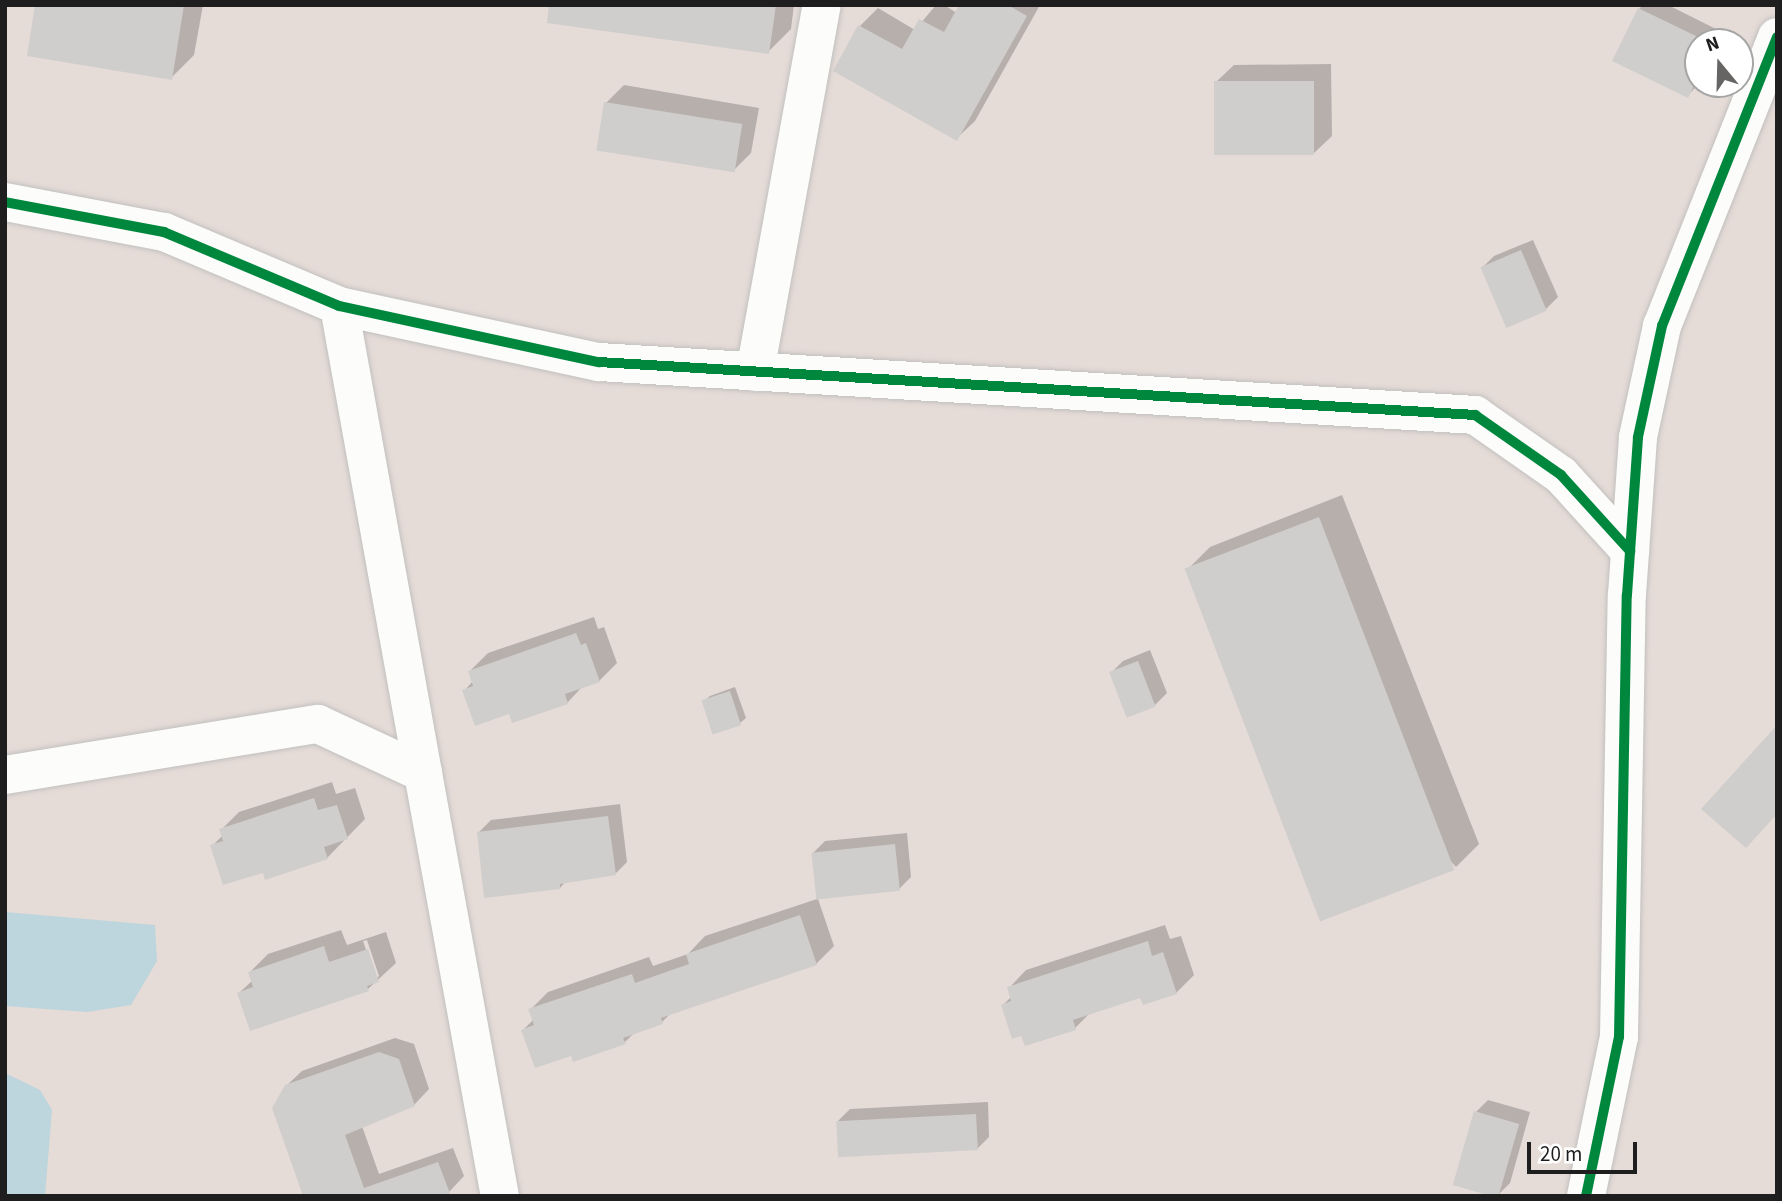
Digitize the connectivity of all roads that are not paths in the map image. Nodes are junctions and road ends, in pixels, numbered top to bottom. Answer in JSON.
{"nodes":[{"id":1,"x":822,"y":5,"type":"edge"},
{"id":2,"x":1777,"y":37,"type":"edge"},
{"id":3,"x":5,"y":202,"type":"edge"},
{"id":4,"x":339,"y":306,"type":"junction"},
{"id":5,"x":755,"y":372,"type":"junction"},
{"id":6,"x":1630,"y":551,"type":"junction"},
{"id":7,"x":423,"y":773,"type":"junction"},
{"id":8,"x":5,"y":775,"type":"edge"},
{"id":9,"x":500,"y":1196,"type":"edge"},
{"id":10,"x":1586,"y":1196,"type":"edge"}],
"edges":[{"from":1,"to":5,"type":"street"},
{"from":2,"to":6,"type":"street"},
{"from":3,"to":4,"type":"street"},
{"from":4,"to":5,"type":"street"},
{"from":4,"to":7,"type":"street"},
{"from":5,"to":6,"type":"street"},
{"from":6,"to":10,"type":"street"},
{"from":7,"to":8,"type":"street"},
{"from":7,"to":9,"type":"street"}]}
